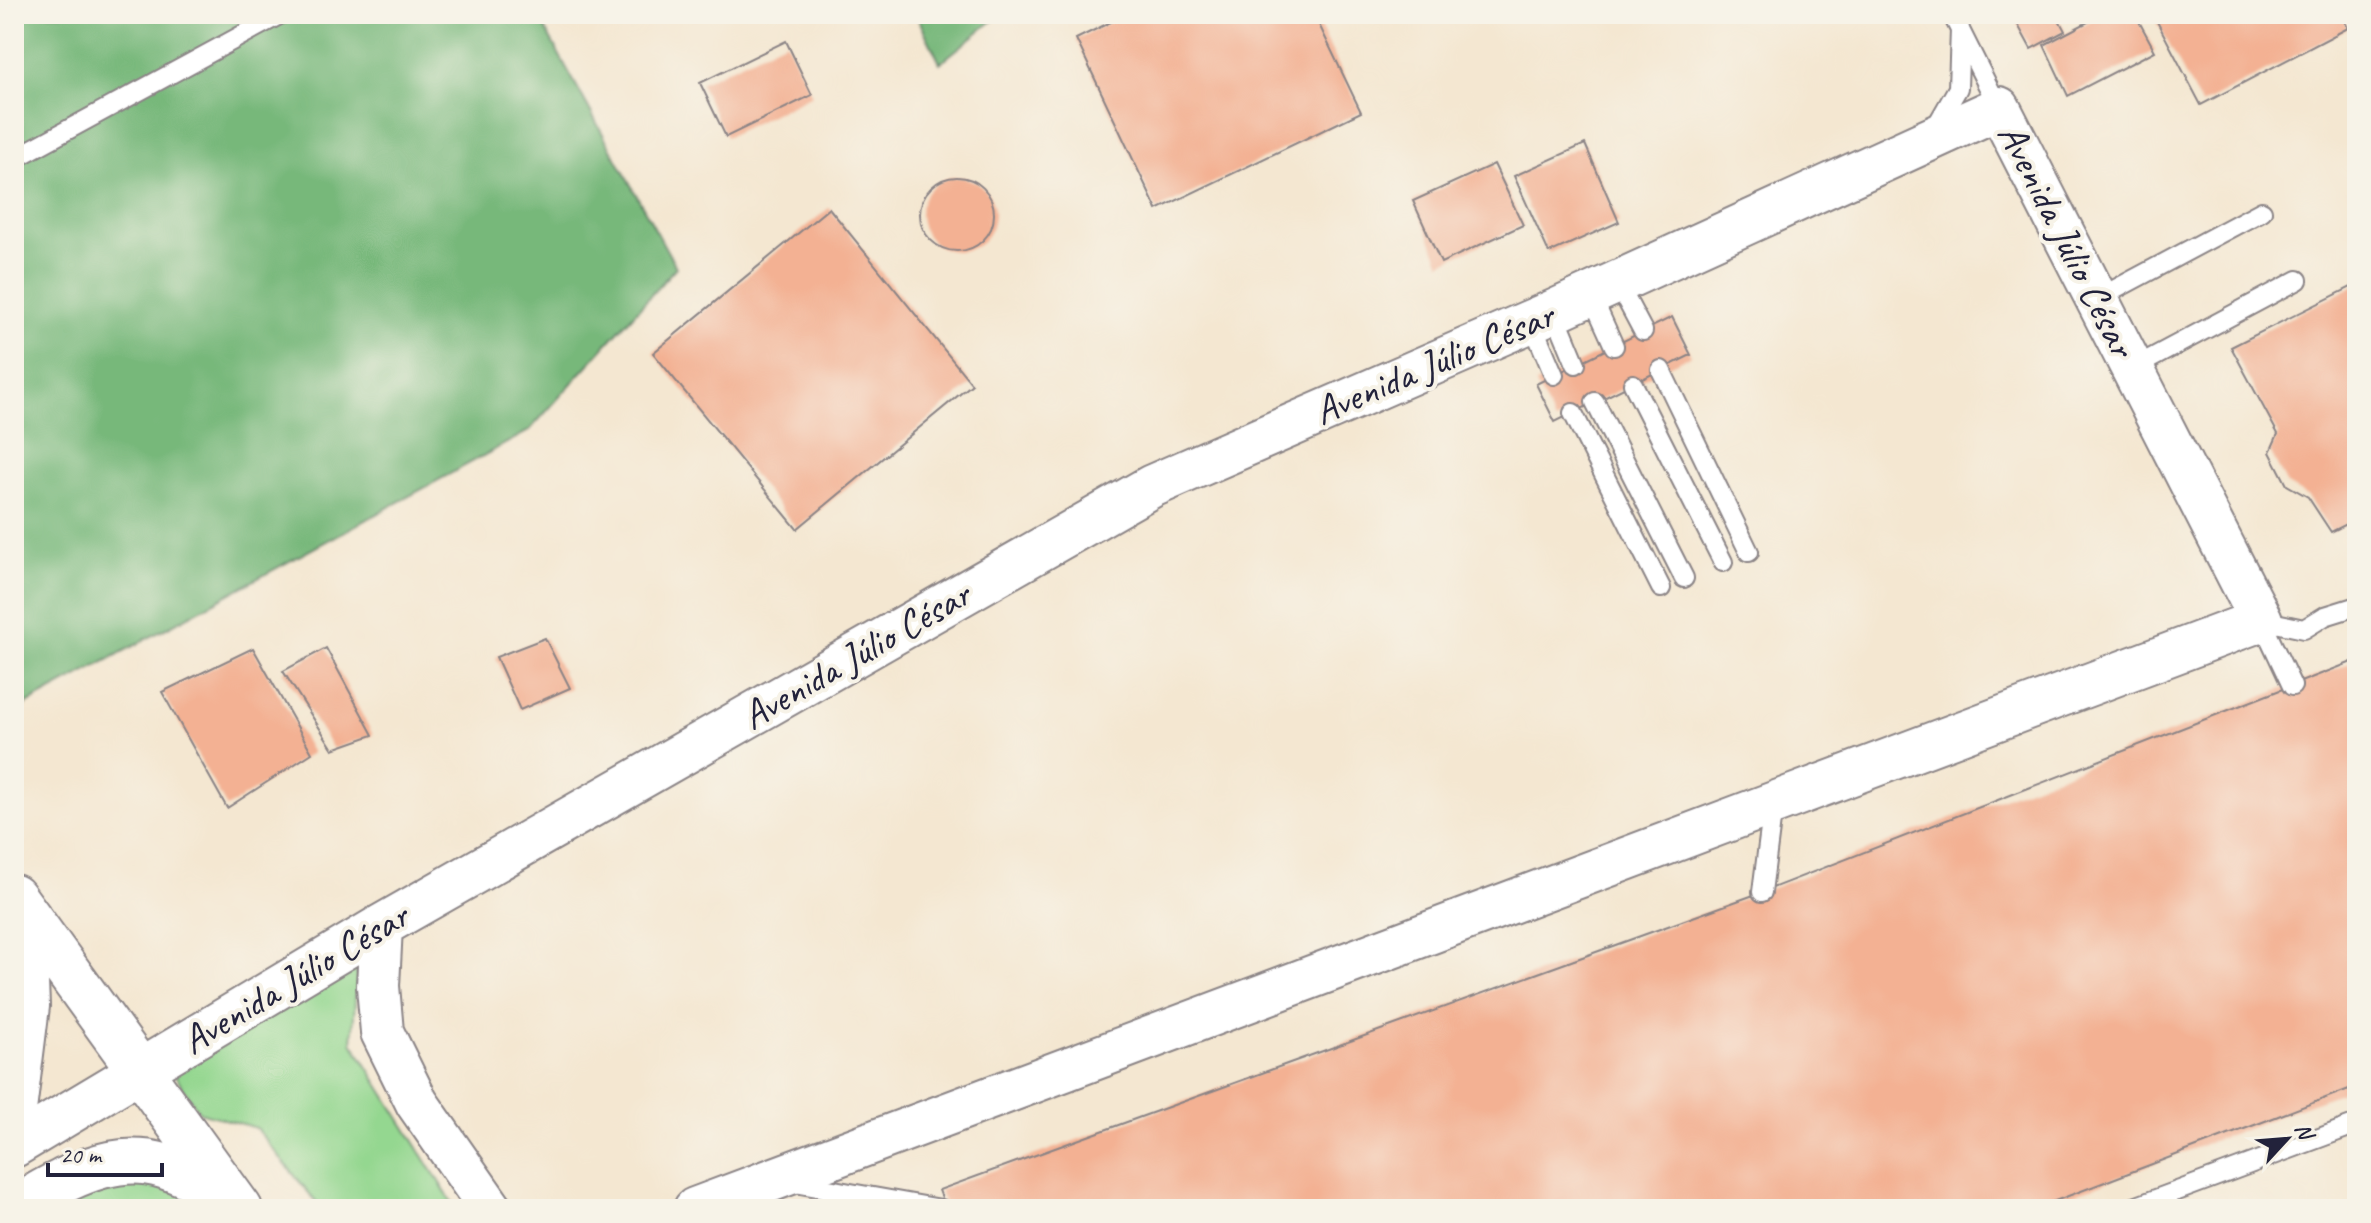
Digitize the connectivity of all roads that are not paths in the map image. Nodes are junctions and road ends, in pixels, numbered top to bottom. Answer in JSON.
{"nodes":[{"id":1,"x":281,"y":14,"type":"edge"},
{"id":2,"x":1956,"y":22,"type":"edge"},
{"id":3,"x":1999,"y":108,"type":"junction"},
{"id":4,"x":1925,"y":143,"type":"junction"},
{"id":5,"x":14,"y":159,"type":"edge"},
{"id":6,"x":2262,"y":211,"type":"dead end"},
{"id":7,"x":2298,"y":280,"type":"dead end"},
{"id":8,"x":2097,"y":299,"type":"junction"},
{"id":9,"x":1573,"y":302,"type":"junction"},
{"id":10,"x":1643,"y":331,"type":"dead end"},
{"id":11,"x":1614,"y":346,"type":"dead end"},
{"id":12,"x":1576,"y":364,"type":"dead end"},
{"id":13,"x":2133,"y":368,"type":"junction"},
{"id":14,"x":1661,"y":370,"type":"dead end"},
{"id":15,"x":1554,"y":375,"type":"dead end"},
{"id":16,"x":1633,"y":384,"type":"dead end"},
{"id":17,"x":1595,"y":402,"type":"dead end"},
{"id":18,"x":1573,"y":413,"type":"dead end"},
{"id":19,"x":1749,"y":552,"type":"dead end"},
{"id":20,"x":1723,"y":562,"type":"dead end"},
{"id":21,"x":1684,"y":578,"type":"dead end"},
{"id":22,"x":1661,"y":588,"type":"dead end"},
{"id":23,"x":2357,"y":606,"type":"edge"},
{"id":24,"x":2261,"y":620,"type":"junction"},
{"id":25,"x":2292,"y":686,"type":"dead end"},
{"id":26,"x":1773,"y":805,"type":"junction"},
{"id":27,"x":1762,"y":892,"type":"dead end"},
{"id":28,"x":19,"y":903,"type":"edge"},
{"id":29,"x":381,"y":926,"type":"junction"},
{"id":30,"x":139,"y":1070,"type":"junction"},
{"id":31,"x":14,"y":1110,"type":"edge"},
{"id":32,"x":2357,"y":1124,"type":"edge"},
{"id":33,"x":14,"y":1146,"type":"edge"},
{"id":34,"x":771,"y":1179,"type":"junction"},
{"id":35,"x":239,"y":1208,"type":"edge"},
{"id":36,"x":21,"y":1209,"type":"edge"},
{"id":37,"x":491,"y":1209,"type":"edge"},
{"id":38,"x":695,"y":1209,"type":"edge"},
{"id":39,"x":941,"y":1209,"type":"edge"},
{"id":40,"x":2129,"y":1209,"type":"edge"}],
"edges":[{"from":1,"to":5,"type":"lane"},
{"from":2,"to":3,"type":"lane"},
{"from":2,"to":4,"type":"lane"},
{"from":3,"to":4,"type":"street","name":"Avenida Júlio César"},
{"from":3,"to":8,"type":"street","name":"Avenida Júlio César"},
{"from":4,"to":9,"type":"street","name":"Avenida Júlio César"},
{"from":6,"to":8,"type":"lane"},
{"from":7,"to":13,"type":"lane"},
{"from":8,"to":13,"type":"street","name":"Avenida Júlio César"},
{"from":9,"to":10,"type":"lane"},
{"from":9,"to":11,"type":"lane"},
{"from":9,"to":12,"type":"lane"},
{"from":9,"to":15,"type":"lane"},
{"from":9,"to":29,"type":"street","name":"Avenida Júlio César"},
{"from":13,"to":24,"type":"street","name":"Avenida Júlio César"},
{"from":14,"to":19,"type":"lane"},
{"from":16,"to":20,"type":"lane"},
{"from":17,"to":21,"type":"lane"},
{"from":18,"to":22,"type":"lane"},
{"from":23,"to":24,"type":"lane"},
{"from":24,"to":25,"type":"lane"},
{"from":24,"to":26,"type":"street"},
{"from":26,"to":27,"type":"lane"},
{"from":26,"to":34,"type":"street"},
{"from":28,"to":30,"type":"main road"},
{"from":28,"to":31,"type":"main road"},
{"from":29,"to":30,"type":"street","name":"Avenida Júlio César"},
{"from":29,"to":37,"type":"street"},
{"from":30,"to":33,"type":"street","name":"Avenida Júlio César"},
{"from":30,"to":35,"type":"main road","name":"Avenida Júlio César"},
{"from":32,"to":40,"type":"lane"},
{"from":34,"to":38,"type":"street"},
{"from":34,"to":39,"type":"lane"},
{"from":35,"to":36,"type":"main road","name":"Avenida Júlio César"}]}
